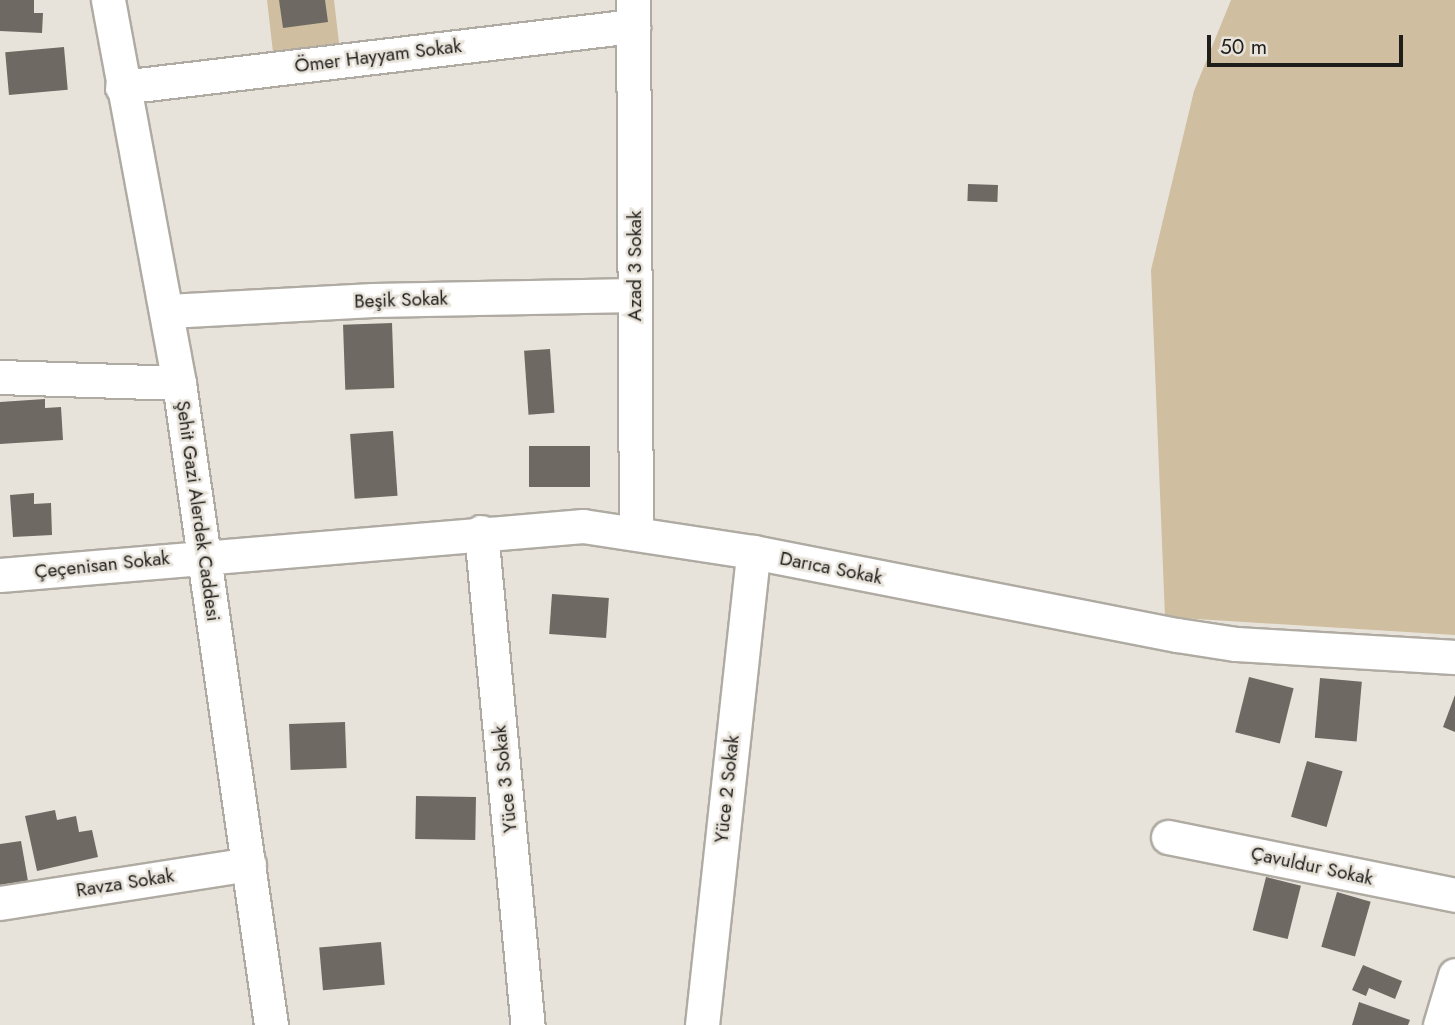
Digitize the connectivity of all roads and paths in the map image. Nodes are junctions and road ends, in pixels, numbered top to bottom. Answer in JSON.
{"nodes":[{"id":1,"x":108,"y":0,"type":"edge"},
{"id":2,"x":633,"y":13,"type":"edge"},
{"id":3,"x":122,"y":87,"type":"junction"},
{"id":4,"x":635,"y":295,"type":"junction"},
{"id":5,"x":168,"y":311,"type":"junction"},
{"id":6,"x":0,"y":377,"type":"edge"},
{"id":7,"x":179,"y":383,"type":"junction"},
{"id":8,"x":481,"y":532,"type":"junction"},
{"id":9,"x":636,"y":532,"type":"junction"},
{"id":10,"x":753,"y":552,"type":"junction"},
{"id":11,"x":204,"y":554,"type":"junction"},
{"id":12,"x":0,"y":575,"type":"edge"},
{"id":13,"x":1455,"y":657,"type":"edge"},
{"id":14,"x":1168,"y":837,"type":"dead end"},
{"id":15,"x":249,"y":864,"type":"junction"},
{"id":16,"x":1455,"y":895,"type":"edge"},
{"id":17,"x":0,"y":903,"type":"edge"},
{"id":18,"x":1455,"y":975,"type":"edge"},
{"id":19,"x":271,"y":1025,"type":"edge"},
{"id":20,"x":528,"y":1025,"type":"edge"},
{"id":21,"x":702,"y":1025,"type":"edge"},
{"id":22,"x":1440,"y":1025,"type":"edge"}],
"edges":[{"from":1,"to":3,"type":"street","name":"Şehit Gazi Alerdek Caddesi"},
{"from":2,"to":3,"type":"street","name":"Ömer Hayyam Sokak"},
{"from":2,"to":4,"type":"street","name":"Azad 3 Sokak"},
{"from":3,"to":5,"type":"street","name":"Şehit Gazi Alerdek Caddesi"},
{"from":4,"to":5,"type":"street","name":"Beşik Sokak"},
{"from":4,"to":9,"type":"street","name":"Azad 3 Sokak"},
{"from":5,"to":7,"type":"street","name":"Şehit Gazi Alerdek Caddesi"},
{"from":6,"to":7,"type":"street"},
{"from":7,"to":11,"type":"street","name":"Şehit Gazi Alerdek Caddesi"},
{"from":8,"to":9,"type":"street","name":"Darıca Sokak"},
{"from":8,"to":11,"type":"street","name":"Darıca Sokak"},
{"from":8,"to":20,"type":"street","name":"Yüce 3 Sokak"},
{"from":9,"to":10,"type":"street","name":"Darıca Sokak"},
{"from":10,"to":13,"type":"street","name":"Darıca Sokak"},
{"from":10,"to":21,"type":"street","name":"Yüce 2 Sokak"},
{"from":11,"to":12,"type":"street","name":"Çeçenisan Sokak"},
{"from":11,"to":15,"type":"street","name":"Şehit Gazi Alerdek Caddesi"},
{"from":14,"to":16,"type":"street","name":"Çavuldur Sokak"},
{"from":15,"to":17,"type":"street","name":"Ravza Sokak"},
{"from":15,"to":19,"type":"street","name":"Şehit Gazi Alerdek Caddesi"},
{"from":18,"to":22,"type":"street"}]}
